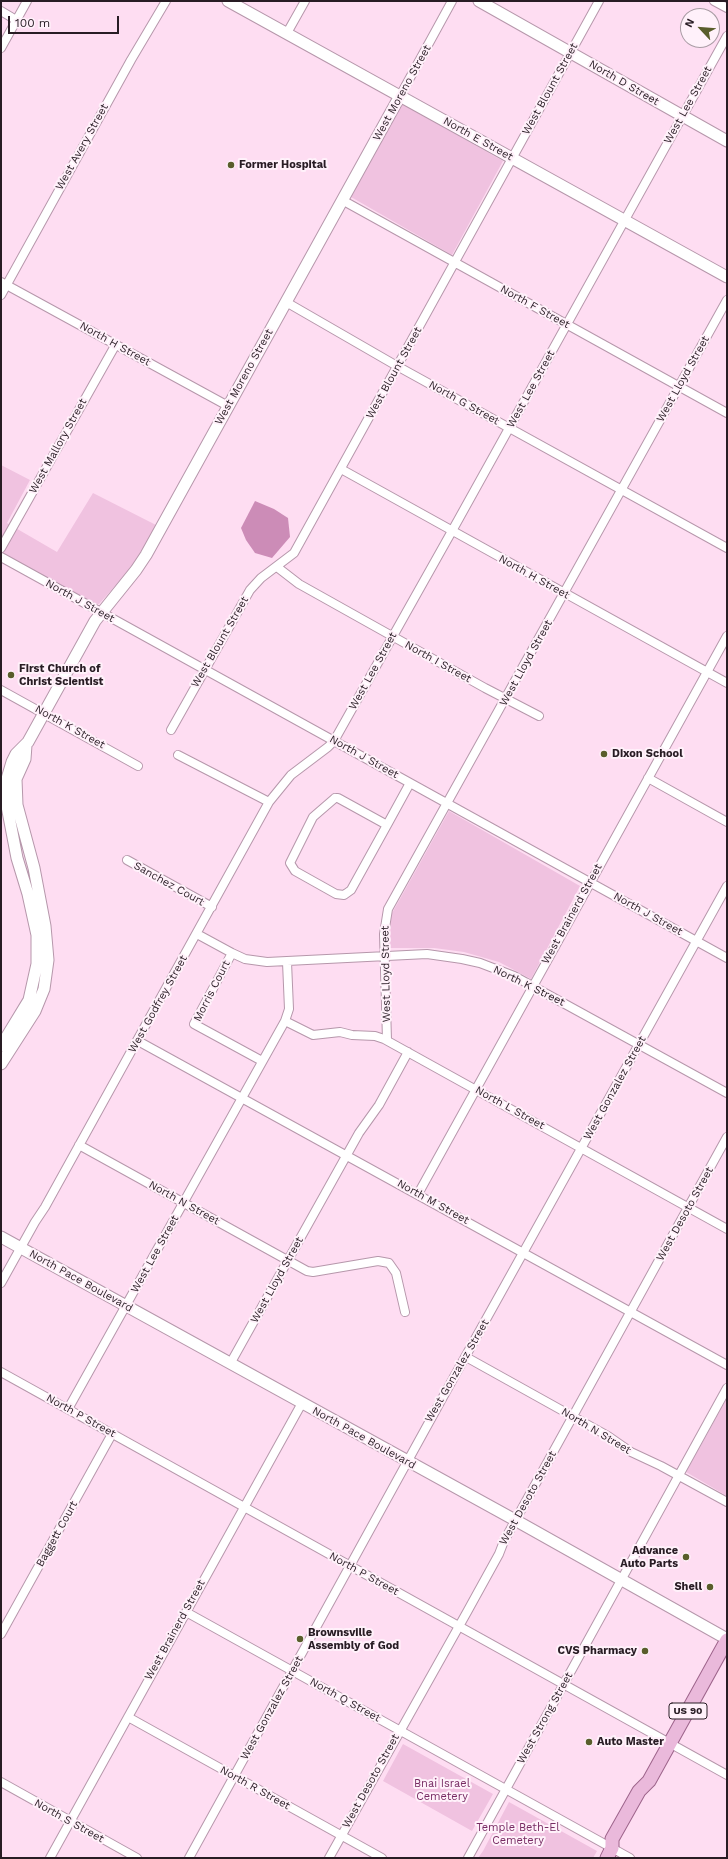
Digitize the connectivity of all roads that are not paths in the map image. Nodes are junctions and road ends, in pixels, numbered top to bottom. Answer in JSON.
{"nodes":[{"id":1,"x":27,"y":1,"type":"edge"},
{"id":2,"x":166,"y":1,"type":"edge"},
{"id":3,"x":228,"y":1,"type":"edge"},
{"id":4,"x":305,"y":1,"type":"edge"},
{"id":5,"x":452,"y":1,"type":"edge"},
{"id":6,"x":479,"y":1,"type":"edge"},
{"id":7,"x":599,"y":1,"type":"edge"},
{"id":8,"x":714,"y":1,"type":"edge"},
{"id":9,"x":727,"y":8,"type":"edge"},
{"id":10,"x":1,"y":11,"type":"edge"},
{"id":11,"x":16,"y":20,"type":"junction"},
{"id":12,"x":287,"y":33,"type":"junction"},
{"id":13,"x":727,"y":36,"type":"edge"},
{"id":14,"x":1,"y":48,"type":"edge"},
{"id":15,"x":571,"y":52,"type":"junction"},
{"id":16,"x":400,"y":96,"type":"junction"},
{"id":17,"x":682,"y":116,"type":"junction"},
{"id":18,"x":727,"y":140,"type":"edge"},
{"id":19,"x":512,"y":158,"type":"junction"},
{"id":20,"x":342,"y":200,"type":"junction"},
{"id":21,"x":625,"y":220,"type":"junction"},
{"id":22,"x":455,"y":262,"type":"junction"},
{"id":23,"x":727,"y":276,"type":"edge"},
{"id":24,"x":4,"y":283,"type":"edge"},
{"id":25,"x":1,"y":295,"type":"edge"},
{"id":26,"x":727,"y":300,"type":"edge"},
{"id":27,"x":286,"y":302,"type":"junction"},
{"id":28,"x":567,"y":324,"type":"junction"},
{"id":29,"x":116,"y":344,"type":"junction"},
{"id":30,"x":397,"y":366,"type":"junction"},
{"id":31,"x":679,"y":387,"type":"junction"},
{"id":32,"x":228,"y":406,"type":"junction"},
{"id":33,"x":727,"y":413,"type":"edge"},
{"id":34,"x":509,"y":428,"type":"junction"},
{"id":35,"x":341,"y":469,"type":"junction"},
{"id":36,"x":622,"y":490,"type":"junction"},
{"id":37,"x":452,"y":531,"type":"junction"},
{"id":38,"x":1,"y":548,"type":"edge"},
{"id":39,"x":727,"y":548,"type":"edge"},
{"id":40,"x":1,"y":557,"type":"edge"},
{"id":41,"x":278,"y":567,"type":"junction"},
{"id":42,"x":564,"y":594,"type":"junction"},
{"id":43,"x":101,"y":613,"type":"junction"},
{"id":44,"x":392,"y":636,"type":"junction"},
{"id":45,"x":727,"y":636,"type":"edge"},
{"id":46,"x":205,"y":670,"type":"junction"},
{"id":47,"x":707,"y":672,"type":"junction"},
{"id":48,"x":727,"y":683,"type":"edge"},
{"id":49,"x":1,"y":690,"type":"edge"},
{"id":50,"x":506,"y":699,"type":"junction"},
{"id":51,"x":44,"y":713,"type":"junction"},
{"id":52,"x":539,"y":716,"type":"dead end"},
{"id":53,"x":171,"y":730,"type":"dead end"},
{"id":54,"x":334,"y":741,"type":"junction"},
{"id":55,"x":178,"y":755,"type":"dead end"},
{"id":56,"x":138,"y":766,"type":"dead end"},
{"id":57,"x":648,"y":778,"type":"junction"},
{"id":58,"x":410,"y":783,"type":"junction"},
{"id":59,"x":269,"y":802,"type":"junction"},
{"id":60,"x":446,"y":804,"type":"junction"},
{"id":61,"x":727,"y":822,"type":"edge"},
{"id":62,"x":387,"y":825,"type":"junction"},
{"id":63,"x":127,"y":860,"type":"dead end"},
{"id":64,"x":590,"y":882,"type":"junction"},
{"id":65,"x":727,"y":886,"type":"edge"},
{"id":66,"x":212,"y":907,"type":"junction"},
{"id":67,"x":197,"y":934,"type":"junction"},
{"id":68,"x":696,"y":941,"type":"junction"},
{"id":69,"x":232,"y":953,"type":"junction"},
{"id":70,"x":385,"y":956,"type":"junction"},
{"id":71,"x":727,"y":958,"type":"edge"},
{"id":72,"x":286,"y":962,"type":"junction"},
{"id":73,"x":533,"y":986,"type":"junction"},
{"id":74,"x":285,"y":1020,"type":"junction"},
{"id":75,"x":138,"y":1040,"type":"junction"},
{"id":76,"x":387,"y":1040,"type":"junction"},
{"id":77,"x":639,"y":1044,"type":"junction"},
{"id":78,"x":5,"y":1046,"type":"edge"},
{"id":79,"x":408,"y":1052,"type":"junction"},
{"id":80,"x":262,"y":1061,"type":"junction"},
{"id":81,"x":1,"y":1064,"type":"edge"},
{"id":82,"x":476,"y":1089,"type":"junction"},
{"id":83,"x":727,"y":1093,"type":"edge"},
{"id":84,"x":242,"y":1097,"type":"junction"},
{"id":85,"x":727,"y":1137,"type":"edge"},
{"id":86,"x":80,"y":1145,"type":"junction"},
{"id":87,"x":582,"y":1148,"type":"junction"},
{"id":88,"x":347,"y":1155,"type":"junction"},
{"id":89,"x":418,"y":1194,"type":"junction"},
{"id":90,"x":184,"y":1203,"type":"junction"},
{"id":91,"x":688,"y":1208,"type":"junction"},
{"id":92,"x":727,"y":1229,"type":"edge"},
{"id":93,"x":1,"y":1237,"type":"edge"},
{"id":94,"x":20,"y":1248,"type":"junction"},
{"id":95,"x":524,"y":1252,"type":"junction"},
{"id":96,"x":288,"y":1260,"type":"junction"},
{"id":97,"x":1,"y":1283,"type":"edge"},
{"id":98,"x":126,"y":1306,"type":"junction"},
{"id":99,"x":405,"y":1312,"type":"dead end"},
{"id":100,"x":631,"y":1312,"type":"junction"},
{"id":101,"x":466,"y":1357,"type":"junction"},
{"id":102,"x":230,"y":1364,"type":"junction"},
{"id":103,"x":727,"y":1365,"type":"edge"},
{"id":104,"x":1,"y":1372,"type":"edge"},
{"id":105,"x":727,"y":1388,"type":"edge"},
{"id":106,"x":302,"y":1403,"type":"junction"},
{"id":107,"x":68,"y":1409,"type":"junction"},
{"id":108,"x":573,"y":1416,"type":"junction"},
{"id":109,"x":112,"y":1434,"type":"junction"},
{"id":110,"x":407,"y":1462,"type":"junction"},
{"id":111,"x":679,"y":1476,"type":"junction"},
{"id":112,"x":727,"y":1502,"type":"edge"},
{"id":113,"x":244,"y":1507,"type":"junction"},
{"id":114,"x":515,"y":1520,"type":"junction"},
{"id":115,"x":350,"y":1566,"type":"junction"},
{"id":116,"x":622,"y":1579,"type":"junction"},
{"id":117,"x":186,"y":1612,"type":"junction"},
{"id":118,"x":458,"y":1626,"type":"junction"},
{"id":119,"x":1,"y":1634,"type":"edge"},
{"id":120,"x":727,"y":1640,"type":"edge"},
{"id":121,"x":292,"y":1671,"type":"junction"},
{"id":122,"x":564,"y":1684,"type":"junction"},
{"id":123,"x":128,"y":1717,"type":"junction"},
{"id":124,"x":399,"y":1730,"type":"junction"},
{"id":125,"x":670,"y":1743,"type":"junction"},
{"id":126,"x":727,"y":1775,"type":"edge"},
{"id":127,"x":234,"y":1776,"type":"junction"},
{"id":128,"x":1,"y":1782,"type":"edge"},
{"id":129,"x":506,"y":1790,"type":"junction"},
{"id":130,"x":70,"y":1822,"type":"junction"},
{"id":131,"x":341,"y":1836,"type":"junction"},
{"id":132,"x":609,"y":1853,"type":"edge"},
{"id":133,"x":50,"y":1858,"type":"edge"},
{"id":134,"x":137,"y":1858,"type":"edge"},
{"id":135,"x":189,"y":1858,"type":"edge"},
{"id":136,"x":328,"y":1858,"type":"edge"},
{"id":137,"x":382,"y":1858,"type":"edge"},
{"id":138,"x":468,"y":1858,"type":"edge"},
{"id":139,"x":630,"y":1858,"type":"edge"}],
"edges":[{"from":1,"to":11,"type":"street"},
{"from":2,"to":24,"type":"street","name":"West Avery Street"},
{"from":3,"to":12,"type":"street","name":"North E Street"},
{"from":4,"to":12,"type":"street"},
{"from":5,"to":16,"type":"street","name":"West Moreno Street"},
{"from":6,"to":15,"type":"street","name":"North D Street"},
{"from":7,"to":15,"type":"street","name":"West Blount Street"},
{"from":8,"to":9,"type":"street"},
{"from":10,"to":11,"type":"street"},
{"from":11,"to":14,"type":"street"},
{"from":12,"to":16,"type":"street","name":"North E Street"},
{"from":13,"to":17,"type":"street","name":"West Lee Street"},
{"from":15,"to":17,"type":"street","name":"North D Street"},
{"from":15,"to":19,"type":"street","name":"West Blount Street"},
{"from":16,"to":19,"type":"street","name":"North E Street"},
{"from":16,"to":20,"type":"street","name":"West Moreno Street"},
{"from":17,"to":18,"type":"street","name":"North D Street"},
{"from":17,"to":21,"type":"street","name":"West Lee Street"},
{"from":19,"to":21,"type":"street","name":"North E Street"},
{"from":19,"to":22,"type":"street","name":"West Blount Street"},
{"from":20,"to":22,"type":"street","name":"North F Street"},
{"from":20,"to":27,"type":"street","name":"West Moreno Street"},
{"from":21,"to":23,"type":"street","name":"North E Street"},
{"from":21,"to":28,"type":"street","name":"West Lee Street"},
{"from":22,"to":28,"type":"street","name":"North F Street"},
{"from":22,"to":30,"type":"street","name":"West Blount Street"},
{"from":24,"to":25,"type":"street","name":"West Avery Street"},
{"from":24,"to":29,"type":"street","name":"North H Street"},
{"from":26,"to":31,"type":"street","name":"West Lloyd Street"},
{"from":27,"to":30,"type":"street","name":"North G Street"},
{"from":27,"to":32,"type":"street","name":"West Moreno Street"},
{"from":28,"to":31,"type":"street","name":"North F Street"},
{"from":28,"to":34,"type":"street","name":"West Lee Street"},
{"from":29,"to":32,"type":"street","name":"North H Street"},
{"from":29,"to":38,"type":"street","name":"West Mallory Street"},
{"from":30,"to":34,"type":"street","name":"North G Street"},
{"from":30,"to":35,"type":"street","name":"West Blount Street"},
{"from":31,"to":33,"type":"street","name":"North F Street"},
{"from":31,"to":36,"type":"street","name":"West Lloyd Street"},
{"from":32,"to":43,"type":"street","name":"West Moreno Street"},
{"from":34,"to":36,"type":"street","name":"North G Street"},
{"from":34,"to":37,"type":"street","name":"West Lee Street"},
{"from":35,"to":37,"type":"street","name":"North H Street"},
{"from":35,"to":41,"type":"street","name":"West Blount Street"},
{"from":36,"to":39,"type":"street","name":"North G Street"},
{"from":36,"to":42,"type":"street","name":"West Lloyd Street"},
{"from":37,"to":42,"type":"street","name":"North H Street"},
{"from":37,"to":44,"type":"street","name":"West Lee Street"},
{"from":40,"to":43,"type":"street","name":"North J Street"},
{"from":41,"to":44,"type":"street","name":"North I Street"},
{"from":41,"to":46,"type":"street","name":"West Blount Street"},
{"from":42,"to":47,"type":"street","name":"North H Street"},
{"from":42,"to":50,"type":"street","name":"West Lloyd Street"},
{"from":43,"to":46,"type":"street","name":"North J Street"},
{"from":43,"to":51,"type":"street","name":"West Moreno Street"},
{"from":44,"to":50,"type":"street","name":"North I Street"},
{"from":44,"to":54,"type":"street","name":"West Lee Street"},
{"from":45,"to":47,"type":"street","name":"West Brainerd Street"},
{"from":46,"to":53,"type":"street","name":"West Blount Street"},
{"from":46,"to":54,"type":"street","name":"North J Street"},
{"from":47,"to":48,"type":"street","name":"North H Street"},
{"from":47,"to":57,"type":"street","name":"West Brainerd Street"},
{"from":49,"to":51,"type":"street","name":"North K Street"},
{"from":50,"to":52,"type":"street","name":"North I Street"},
{"from":50,"to":60,"type":"street","name":"West Lloyd Street"},
{"from":51,"to":56,"type":"street","name":"North K Street"},
{"from":51,"to":78,"type":"street","name":"West Moreno Street"},
{"from":54,"to":58,"type":"street","name":"North J Street"},
{"from":54,"to":59,"type":"street","name":"West Godfrey Street"},
{"from":55,"to":59,"type":"street"},
{"from":57,"to":61,"type":"street"},
{"from":57,"to":64,"type":"street","name":"West Brainerd Street"},
{"from":58,"to":60,"type":"street","name":"North J Street"},
{"from":58,"to":62,"type":"street"},
{"from":59,"to":66,"type":"street","name":"West Godfrey Street"},
{"from":60,"to":64,"type":"street","name":"North J Street"},
{"from":60,"to":70,"type":"street","name":"West Lloyd Street"},
{"from":62,"to":62,"type":"street"},
{"from":63,"to":66,"type":"street","name":"Sanchez Court"},
{"from":64,"to":68,"type":"street","name":"North J Street"},
{"from":64,"to":73,"type":"street","name":"West Brainerd Street"},
{"from":65,"to":68,"type":"street","name":"West Gonzalez Street"},
{"from":66,"to":67,"type":"street","name":"West Godfrey Street"},
{"from":67,"to":69,"type":"street","name":"North K Street"},
{"from":67,"to":75,"type":"street","name":"West Godfrey Street"},
{"from":68,"to":71,"type":"street","name":"North J Street"},
{"from":68,"to":77,"type":"street","name":"West Gonzalez Street"},
{"from":69,"to":72,"type":"street","name":"North K Street"},
{"from":69,"to":80,"type":"street","name":"Morris Court"},
{"from":70,"to":72,"type":"street","name":"North K Street"},
{"from":70,"to":73,"type":"street","name":"North K Street"},
{"from":70,"to":76,"type":"street","name":"West Lloyd Street"},
{"from":72,"to":74,"type":"street"},
{"from":73,"to":77,"type":"street","name":"North K Street"},
{"from":73,"to":82,"type":"street","name":"West Brainerd Street"},
{"from":74,"to":76,"type":"street","name":"North L Street"},
{"from":74,"to":80,"type":"street"},
{"from":75,"to":84,"type":"street","name":"North M Street"},
{"from":75,"to":86,"type":"street","name":"West Godfrey Street"},
{"from":76,"to":79,"type":"street","name":"North L Street"},
{"from":77,"to":83,"type":"street","name":"North K Street"},
{"from":77,"to":87,"type":"street","name":"West Gonzalez Street"},
{"from":78,"to":81,"type":"street"},
{"from":79,"to":82,"type":"street","name":"North L Street"},
{"from":79,"to":88,"type":"street","name":"West Lloyd Street"},
{"from":80,"to":84,"type":"street"},
{"from":82,"to":87,"type":"street","name":"North L Street"},
{"from":82,"to":89,"type":"street","name":"West Brainerd Street"},
{"from":84,"to":88,"type":"street","name":"North M Street"},
{"from":84,"to":90,"type":"street","name":"West Lee Street"},
{"from":85,"to":91,"type":"street","name":"West Desoto Street"},
{"from":86,"to":90,"type":"street","name":"North N Street"},
{"from":86,"to":94,"type":"street","name":"West Godfrey Street"},
{"from":87,"to":91,"type":"street","name":"North L Street"},
{"from":87,"to":95,"type":"street","name":"West Gonzalez Street"},
{"from":88,"to":89,"type":"street","name":"North M Street"},
{"from":88,"to":96,"type":"street","name":"West Lloyd Street"},
{"from":89,"to":95,"type":"street","name":"North M Street"},
{"from":90,"to":96,"type":"street","name":"North N Street"},
{"from":90,"to":98,"type":"street","name":"West Lee Street"},
{"from":91,"to":92,"type":"street","name":"North L Street"},
{"from":91,"to":100,"type":"street","name":"West Desoto Street"},
{"from":93,"to":94,"type":"street","name":"North Pace Boulevard"},
{"from":94,"to":97,"type":"street","name":"West Godfrey Street"},
{"from":94,"to":98,"type":"street","name":"North Pace Boulevard"},
{"from":95,"to":100,"type":"street","name":"North M Street"},
{"from":95,"to":101,"type":"street","name":"West Gonzalez Street"},
{"from":96,"to":99,"type":"street","name":"North N Street"},
{"from":96,"to":102,"type":"street","name":"West Lloyd Street"},
{"from":98,"to":102,"type":"street","name":"North Pace Boulevard"},
{"from":98,"to":107,"type":"street","name":"West Lee Street"},
{"from":100,"to":103,"type":"street","name":"North M Street"},
{"from":100,"to":108,"type":"street","name":"West Desoto Street"},
{"from":101,"to":108,"type":"street","name":"North N Street"},
{"from":101,"to":110,"type":"street","name":"West Gonzalez Street"},
{"from":102,"to":106,"type":"street","name":"North Pace Boulevard"},
{"from":104,"to":107,"type":"street","name":"North P Street"},
{"from":105,"to":111,"type":"street","name":"West Strong Street"},
{"from":106,"to":110,"type":"street","name":"North Pace Boulevard"},
{"from":106,"to":113,"type":"street","name":"West Brainerd Street"},
{"from":107,"to":109,"type":"street","name":"North P Street"},
{"from":108,"to":111,"type":"street","name":"North N Street"},
{"from":108,"to":114,"type":"street","name":"West Desoto Street"},
{"from":109,"to":113,"type":"street","name":"North P Street"},
{"from":109,"to":119,"type":"street","name":"Baggett Court"},
{"from":110,"to":114,"type":"street","name":"North Pace Boulevard"},
{"from":110,"to":115,"type":"street","name":"West Gonzalez Street"},
{"from":111,"to":112,"type":"street","name":"North N Street"},
{"from":111,"to":116,"type":"street","name":"West Strong Street"},
{"from":113,"to":115,"type":"street","name":"North P Street"},
{"from":113,"to":117,"type":"street","name":"West Brainerd Street"},
{"from":114,"to":116,"type":"street","name":"North Pace Boulevard"},
{"from":114,"to":118,"type":"street","name":"West Desoto Street"},
{"from":115,"to":118,"type":"street","name":"North P Street"},
{"from":115,"to":121,"type":"street","name":"West Gonzalez Street"},
{"from":116,"to":120,"type":"street","name":"North Pace Boulevard"},
{"from":116,"to":122,"type":"street","name":"West Strong Street"},
{"from":117,"to":121,"type":"street","name":"North Q Street"},
{"from":117,"to":123,"type":"street","name":"West Brainerd Street"},
{"from":118,"to":122,"type":"street","name":"North P Street"},
{"from":118,"to":124,"type":"street","name":"West Desoto Street"},
{"from":120,"to":125,"type":"main road","number":"US 90"},
{"from":121,"to":124,"type":"street","name":"North Q Street"},
{"from":121,"to":127,"type":"street","name":"West Gonzalez Street"},
{"from":122,"to":125,"type":"street","name":"North P Street"},
{"from":122,"to":129,"type":"street","name":"West Strong Street"},
{"from":123,"to":127,"type":"street","name":"North R Street"},
{"from":123,"to":130,"type":"street","name":"West Brainerd Street"},
{"from":124,"to":129,"type":"street","name":"North Q Street"},
{"from":124,"to":131,"type":"street","name":"West Desoto Street"},
{"from":125,"to":126,"type":"street","name":"North P Street"},
{"from":125,"to":132,"type":"main road","number":"US 90"},
{"from":127,"to":131,"type":"street","name":"North R Street"},
{"from":127,"to":135,"type":"street","name":"West Gonzalez Street"},
{"from":128,"to":130,"type":"street","name":"North S Street"},
{"from":129,"to":132,"type":"street","name":"North Q Street"},
{"from":129,"to":138,"type":"street","name":"West Strong Street"},
{"from":130,"to":133,"type":"street","name":"West Brainerd Street"},
{"from":130,"to":134,"type":"street","name":"North S Street"},
{"from":131,"to":136,"type":"street","name":"West Desoto Street"},
{"from":131,"to":137,"type":"street","name":"North R Street"},
{"from":132,"to":139,"type":"street","name":"North Q Street"}]}
